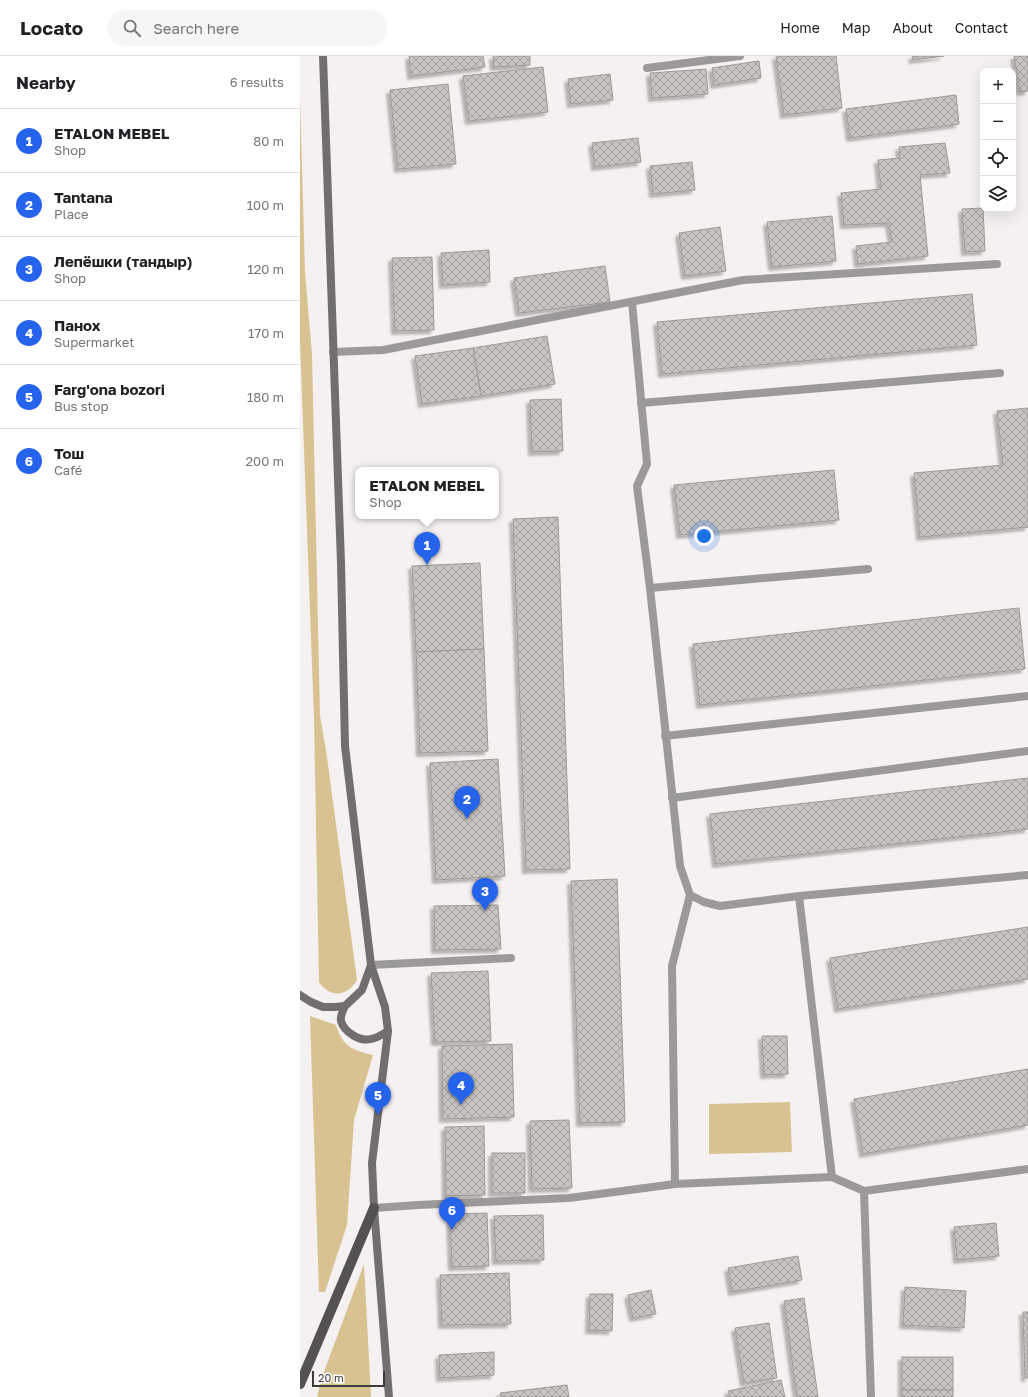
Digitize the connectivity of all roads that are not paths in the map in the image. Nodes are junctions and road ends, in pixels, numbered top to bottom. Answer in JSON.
{"nodes":[{"id":1,"x":323,"y":56,"type":"edge"},
{"id":2,"x":740,"y":56,"type":"edge"},
{"id":3,"x":647,"y":68,"type":"dead end"},
{"id":4,"x":996,"y":264,"type":"dead end"},
{"id":5,"x":632,"y":302,"type":"junction"},
{"id":6,"x":333,"y":352,"type":"junction"},
{"id":7,"x":1000,"y":373,"type":"dead end"},
{"id":8,"x":641,"y":403,"type":"junction"},
{"id":9,"x":868,"y":569,"type":"dead end"},
{"id":10,"x":650,"y":588,"type":"junction"},
{"id":11,"x":1028,"y":696,"type":"edge"},
{"id":12,"x":665,"y":736,"type":"junction"},
{"id":13,"x":1028,"y":751,"type":"edge"},
{"id":14,"x":672,"y":798,"type":"junction"},
{"id":15,"x":1028,"y":875,"type":"edge"},
{"id":16,"x":690,"y":895,"type":"junction"},
{"id":17,"x":799,"y":896,"type":"junction"},
{"id":18,"x":511,"y":958,"type":"dead end"},
{"id":19,"x":371,"y":965,"type":"junction"},
{"id":20,"x":300,"y":995,"type":"edge"},
{"id":21,"x":345,"y":1006,"type":"junction"},
{"id":22,"x":388,"y":1031,"type":"junction"},
{"id":23,"x":1028,"y":1170,"type":"edge"},
{"id":24,"x":832,"y":1177,"type":"junction"},
{"id":25,"x":675,"y":1184,"type":"junction"},
{"id":26,"x":864,"y":1191,"type":"junction"},
{"id":27,"x":374,"y":1208,"type":"junction"},
{"id":28,"x":300,"y":1384,"type":"edge"},
{"id":29,"x":389,"y":1397,"type":"edge"},
{"id":30,"x":871,"y":1397,"type":"edge"}],
"edges":[{"from":1,"to":6,"type":"main road"},
{"from":2,"to":3,"type":"lane"},
{"from":4,"to":5,"type":"lane"},
{"from":5,"to":6,"type":"lane"},
{"from":5,"to":8,"type":"lane"},
{"from":6,"to":19,"type":"main road"},
{"from":7,"to":8,"type":"lane"},
{"from":8,"to":10,"type":"lane"},
{"from":9,"to":10,"type":"lane"},
{"from":10,"to":12,"type":"lane"},
{"from":11,"to":12,"type":"lane"},
{"from":12,"to":14,"type":"lane"},
{"from":13,"to":14,"type":"lane"},
{"from":14,"to":16,"type":"lane"},
{"from":15,"to":17,"type":"lane"},
{"from":16,"to":17,"type":"lane"},
{"from":16,"to":25,"type":"lane"},
{"from":17,"to":24,"type":"lane"},
{"from":18,"to":19,"type":"lane"},
{"from":19,"to":21,"type":"main road"},
{"from":19,"to":22,"type":"main road"},
{"from":20,"to":21,"type":"main road"},
{"from":21,"to":22,"type":"main road"},
{"from":22,"to":27,"type":"main road"},
{"from":23,"to":26,"type":"lane"},
{"from":24,"to":25,"type":"lane"},
{"from":24,"to":26,"type":"lane"},
{"from":25,"to":27,"type":"lane"},
{"from":26,"to":30,"type":"lane"},
{"from":27,"to":28,"type":"main road"},
{"from":27,"to":29,"type":"main road"}]}
